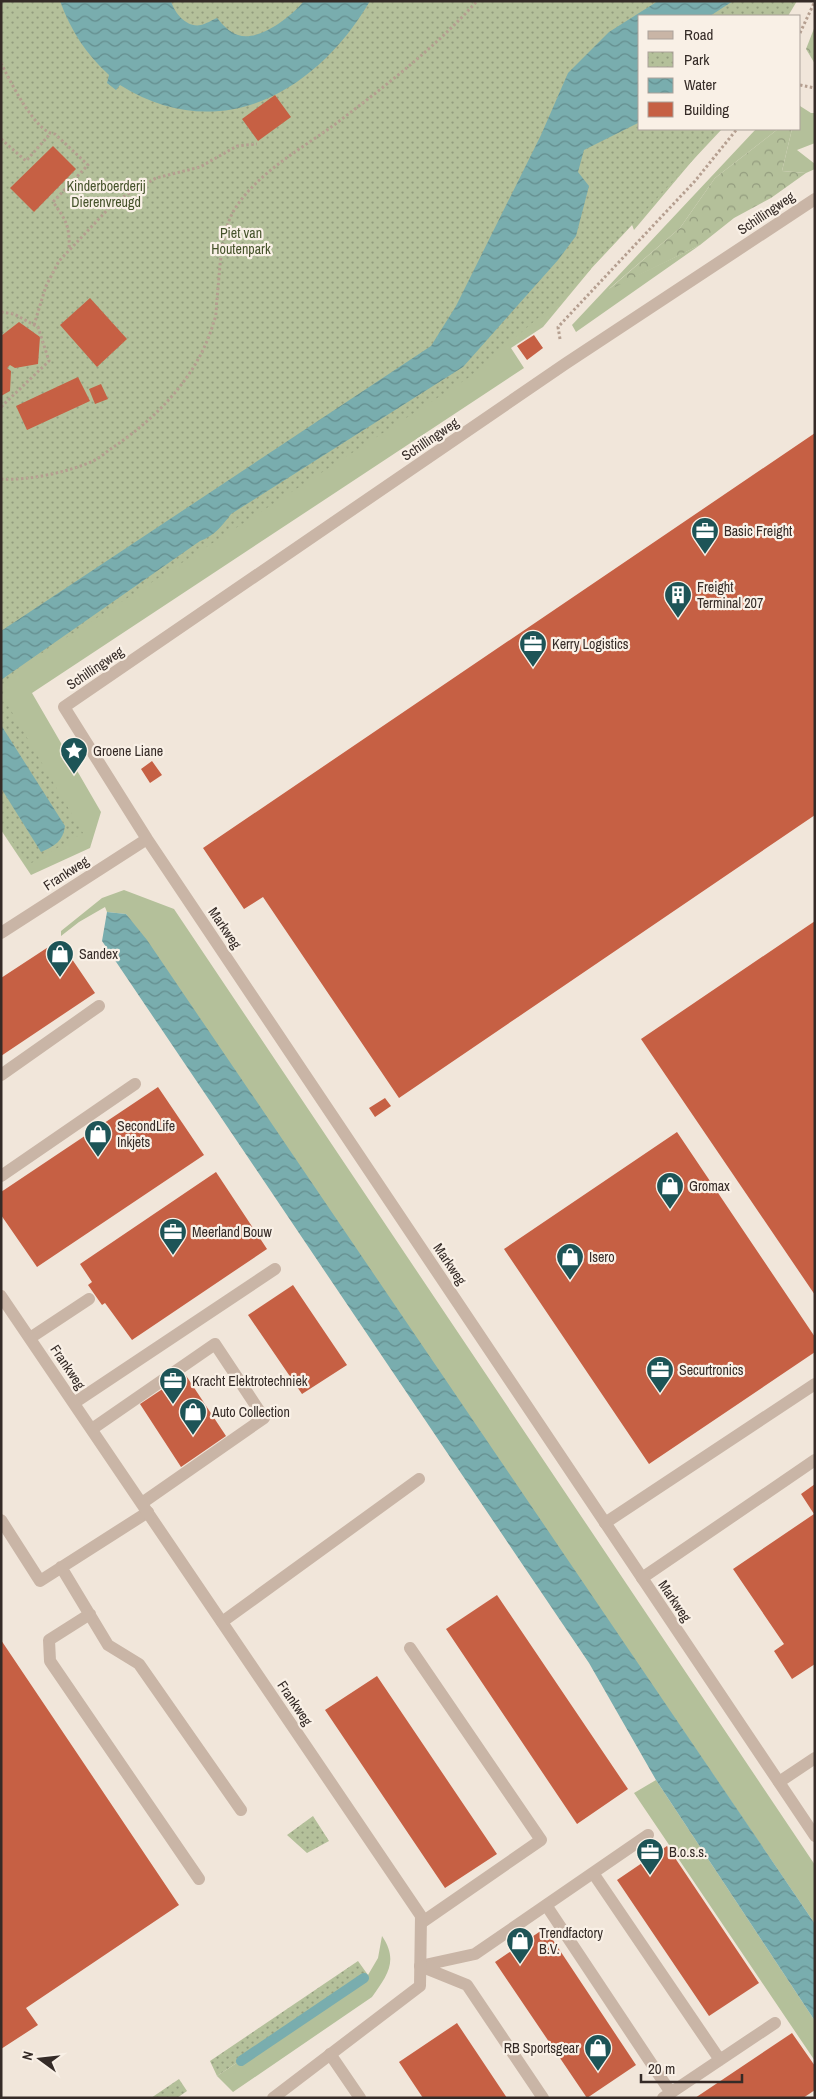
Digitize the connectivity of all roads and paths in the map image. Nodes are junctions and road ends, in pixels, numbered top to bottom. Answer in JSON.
{"nodes":[{"id":1,"x":477,"y":1,"type":"edge"},
{"id":2,"x":815,"y":1,"type":"edge"},
{"id":3,"x":801,"y":31,"type":"edge"},
{"id":4,"x":1,"y":63,"type":"edge"},
{"id":5,"x":801,"y":85,"type":"edge"},
{"id":6,"x":815,"y":88,"type":"edge"},
{"id":7,"x":736,"y":130,"type":"edge"},
{"id":8,"x":50,"y":134,"type":"junction"},
{"id":9,"x":1,"y":139,"type":"edge"},
{"id":10,"x":257,"y":144,"type":"dead end"},
{"id":11,"x":815,"y":199,"type":"edge"},
{"id":12,"x":69,"y":250,"type":"junction"},
{"id":13,"x":1,"y":312,"type":"edge"},
{"id":14,"x":34,"y":325,"type":"junction"},
{"id":15,"x":565,"y":364,"type":"junction"},
{"id":16,"x":1,"y":407,"type":"edge"},
{"id":17,"x":1,"y":479,"type":"edge"},
{"id":18,"x":64,"y":707,"type":"joint"},
{"id":19,"x":147,"y":838,"type":"junction"},
{"id":20,"x":1,"y":933,"type":"edge"},
{"id":21,"x":99,"y":1006,"type":"dead end"},
{"id":22,"x":1,"y":1075,"type":"edge"},
{"id":23,"x":134,"y":1084,"type":"dead end"},
{"id":24,"x":1,"y":1176,"type":"edge"},
{"id":25,"x":276,"y":1269,"type":"dead end"},
{"id":26,"x":1,"y":1296,"type":"edge"},
{"id":27,"x":89,"y":1299,"type":"dead end"},
{"id":28,"x":30,"y":1338,"type":"junction"},
{"id":29,"x":815,"y":1384,"type":"edge"},
{"id":30,"x":74,"y":1403,"type":"junction"},
{"id":31,"x":92,"y":1429,"type":"junction"},
{"id":32,"x":815,"y":1460,"type":"edge"},
{"id":33,"x":419,"y":1479,"type":"dead end"},
{"id":34,"x":145,"y":1507,"type":"junction"},
{"id":35,"x":2,"y":1522,"type":"edge"},
{"id":36,"x":605,"y":1523,"type":"junction"},
{"id":37,"x":62,"y":1567,"type":"junction"},
{"id":38,"x":642,"y":1578,"type":"junction"},
{"id":39,"x":90,"y":1614,"type":"junction"},
{"id":40,"x":222,"y":1622,"type":"junction"},
{"id":41,"x":410,"y":1648,"type":"dead end"},
{"id":42,"x":815,"y":1758,"type":"edge"},
{"id":43,"x":778,"y":1782,"type":"junction"},
{"id":44,"x":241,"y":1810,"type":"dead end"},
{"id":45,"x":648,"y":1836,"type":"dead end"},
{"id":46,"x":815,"y":1836,"type":"edge"},
{"id":47,"x":593,"y":1873,"type":"junction"},
{"id":48,"x":199,"y":1879,"type":"dead end"},
{"id":49,"x":546,"y":1905,"type":"junction"},
{"id":50,"x":421,"y":1923,"type":"junction"},
{"id":51,"x":420,"y":1966,"type":"junction"},
{"id":52,"x":775,"y":2023,"type":"dead end"},
{"id":53,"x":330,"y":2054,"type":"junction"},
{"id":54,"x":720,"y":2060,"type":"junction"},
{"id":55,"x":667,"y":2095,"type":"edge"},
{"id":56,"x":273,"y":2098,"type":"edge"},
{"id":57,"x":360,"y":2098,"type":"edge"},
{"id":58,"x":543,"y":2098,"type":"edge"}],
"edges":[{"from":1,"to":17,"type":"path"},
{"from":2,"to":3,"type":"path"},
{"from":4,"to":8,"type":"path"},
{"from":5,"to":6,"type":"path"},
{"from":7,"to":15,"type":"path"},
{"from":8,"to":9,"type":"path"},
{"from":8,"to":12,"type":"path"},
{"from":10,"to":12,"type":"path"},
{"from":11,"to":15,"type":"street","name":"Schillingweg"},
{"from":12,"to":14,"type":"path"},
{"from":13,"to":14,"type":"path"},
{"from":14,"to":16,"type":"path"},
{"from":15,"to":18,"type":"street","name":"Schillingweg"},
{"from":18,"to":19,"type":"street","name":"Markweg"},
{"from":19,"to":20,"type":"street","name":"Frankweg"},
{"from":19,"to":36,"type":"street","name":"Markweg"},
{"from":21,"to":22,"type":"street"},
{"from":23,"to":24,"type":"street"},
{"from":25,"to":30,"type":"street"},
{"from":26,"to":28,"type":"street","name":"Frankweg"},
{"from":27,"to":28,"type":"street"},
{"from":28,"to":30,"type":"street","name":"Frankweg"},
{"from":29,"to":36,"type":"street"},
{"from":30,"to":31,"type":"street","name":"Frankweg"},
{"from":31,"to":34,"type":"street","name":"Frankweg"},
{"from":31,"to":34,"type":"street"},
{"from":32,"to":38,"type":"street"},
{"from":33,"to":40,"type":"street"},
{"from":34,"to":37,"type":"street"},
{"from":34,"to":40,"type":"street","name":"Frankweg"},
{"from":35,"to":37,"type":"street"},
{"from":36,"to":38,"type":"street","name":"Markweg"},
{"from":37,"to":39,"type":"street"},
{"from":38,"to":43,"type":"street","name":"Markweg"},
{"from":39,"to":44,"type":"street"},
{"from":39,"to":48,"type":"street"},
{"from":40,"to":50,"type":"street","name":"Frankweg"},
{"from":41,"to":50,"type":"street"},
{"from":42,"to":43,"type":"street"},
{"from":43,"to":46,"type":"street","name":"Markweg"},
{"from":45,"to":47,"type":"street"},
{"from":47,"to":49,"type":"street"},
{"from":47,"to":54,"type":"street"},
{"from":49,"to":51,"type":"street"},
{"from":49,"to":55,"type":"street"},
{"from":50,"to":51,"type":"street","name":"Frankweg"},
{"from":51,"to":53,"type":"street","name":"Frankweg"},
{"from":51,"to":58,"type":"street"},
{"from":52,"to":54,"type":"street"},
{"from":53,"to":56,"type":"street","name":"Frankweg"},
{"from":53,"to":57,"type":"street"},
{"from":54,"to":55,"type":"street"}]}
